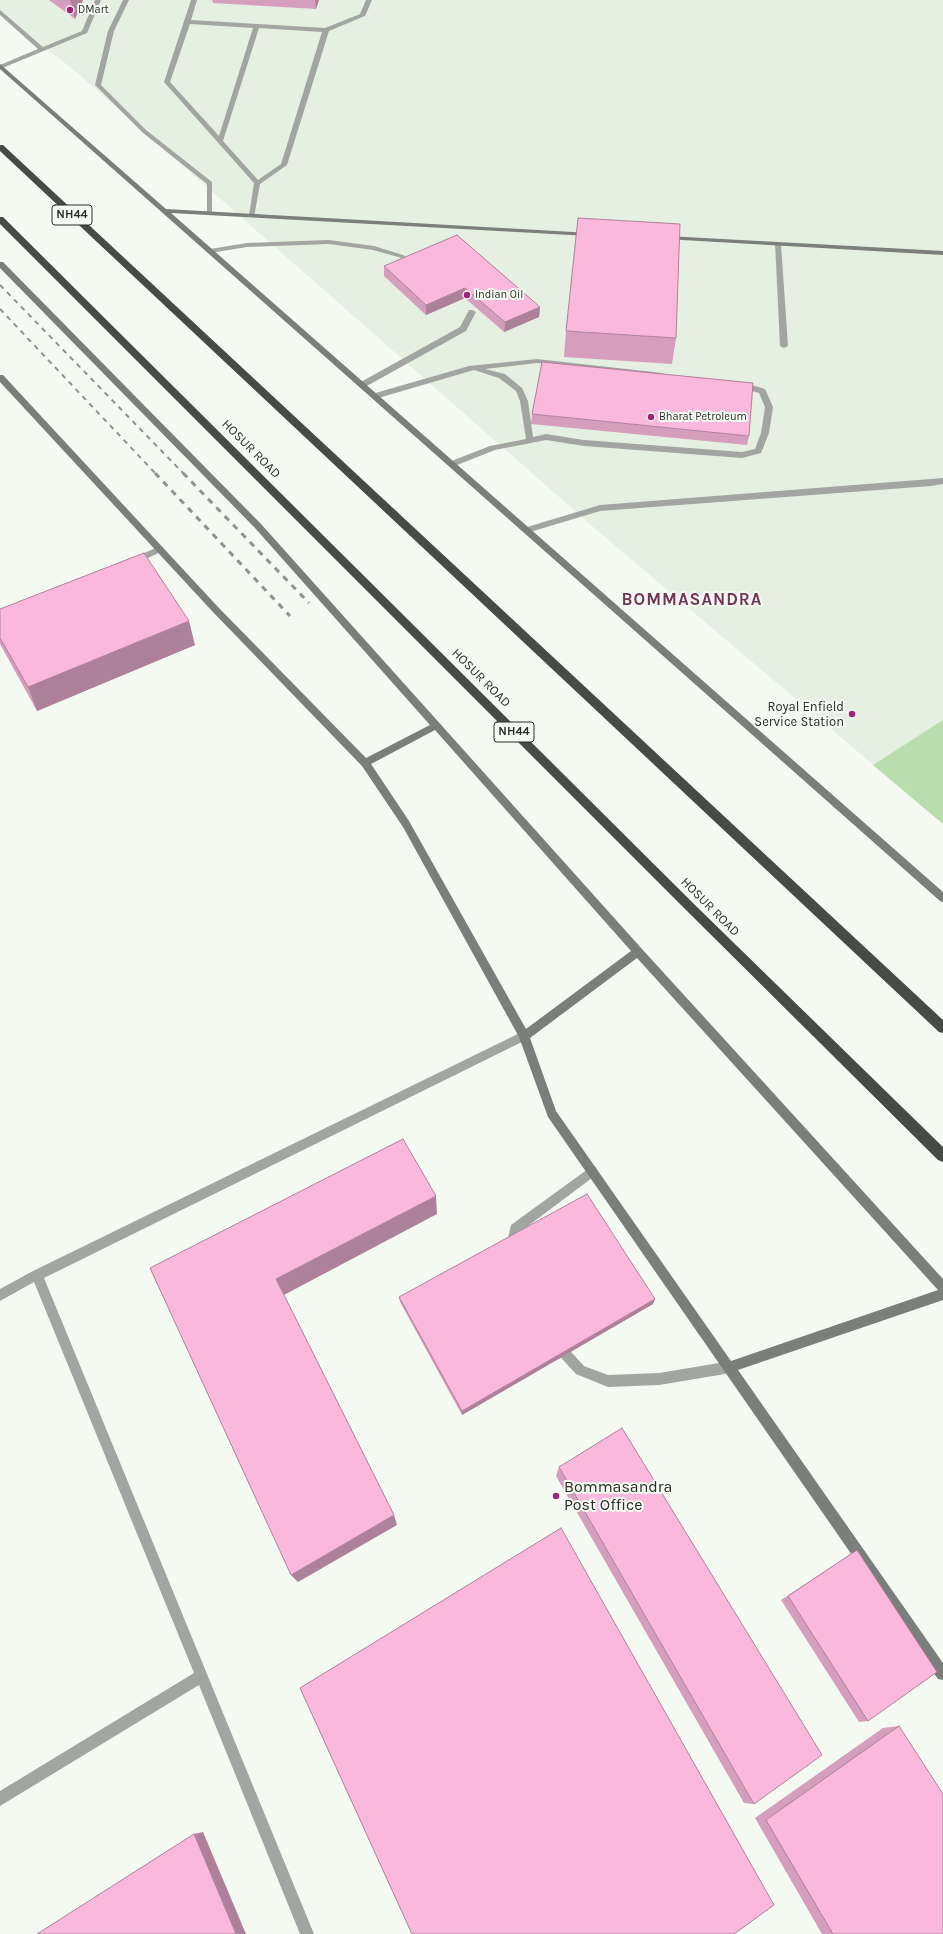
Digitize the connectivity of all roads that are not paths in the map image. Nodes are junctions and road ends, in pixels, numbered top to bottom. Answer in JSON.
{"nodes":[{"id":1,"x":98,"y":0,"type":"edge"},
{"id":2,"x":126,"y":0,"type":"edge"},
{"id":3,"x":194,"y":0,"type":"edge"},
{"id":4,"x":369,"y":0,"type":"edge"},
{"id":5,"x":0,"y":12,"type":"edge"},
{"id":6,"x":188,"y":22,"type":"junction"},
{"id":7,"x":257,"y":26,"type":"junction"},
{"id":8,"x":326,"y":30,"type":"junction"},
{"id":9,"x":43,"y":50,"type":"junction"},
{"id":10,"x":0,"y":67,"type":"edge"},
{"id":11,"x":220,"y":142,"type":"junction"},
{"id":12,"x":0,"y":147,"type":"edge"},
{"id":13,"x":257,"y":183,"type":"junction"},
{"id":14,"x":164,"y":211,"type":"junction"},
{"id":15,"x":210,"y":214,"type":"junction"},
{"id":16,"x":252,"y":216,"type":"junction"},
{"id":17,"x":0,"y":219,"type":"edge"},
{"id":18,"x":594,"y":234,"type":"edge"},
{"id":19,"x":657,"y":237,"type":"edge"},
{"id":20,"x":777,"y":244,"type":"junction"},
{"id":21,"x":210,"y":251,"type":"junction"},
{"id":22,"x":943,"y":252,"type":"edge"},
{"id":23,"x":402,"y":256,"type":"dead end"},
{"id":24,"x":0,"y":264,"type":"edge"},
{"id":25,"x":472,"y":312,"type":"dead end"},
{"id":26,"x":784,"y":346,"type":"dead end"},
{"id":27,"x":469,"y":368,"type":"junction"},
{"id":28,"x":673,"y":376,"type":"edge"},
{"id":29,"x":0,"y":378,"type":"edge"},
{"id":30,"x":732,"y":384,"type":"edge"},
{"id":31,"x":362,"y":385,"type":"junction"},
{"id":32,"x":375,"y":396,"type":"junction"},
{"id":33,"x":530,"y":440,"type":"junction"},
{"id":34,"x":452,"y":464,"type":"junction"},
{"id":35,"x":943,"y":481,"type":"edge"},
{"id":36,"x":527,"y":530,"type":"junction"},
{"id":37,"x":160,"y":549,"type":"junction"},
{"id":38,"x":124,"y":565,"type":"edge"},
{"id":39,"x":435,"y":726,"type":"junction"},
{"id":40,"x":365,"y":763,"type":"junction"},
{"id":41,"x":943,"y":898,"type":"edge"},
{"id":42,"x":638,"y":952,"type":"junction"},
{"id":43,"x":943,"y":1028,"type":"edge"},
{"id":44,"x":524,"y":1036,"type":"junction"},
{"id":45,"x":943,"y":1156,"type":"edge"},
{"id":46,"x":592,"y":1171,"type":"junction"},
{"id":47,"x":512,"y":1256,"type":"edge"},
{"id":48,"x":37,"y":1275,"type":"junction"},
{"id":49,"x":943,"y":1287,"type":"edge"},
{"id":50,"x":943,"y":1294,"type":"edge"},
{"id":51,"x":0,"y":1295,"type":"edge"},
{"id":52,"x":551,"y":1336,"type":"edge"},
{"id":53,"x":731,"y":1367,"type":"junction"},
{"id":54,"x":943,"y":1674,"type":"edge"},
{"id":55,"x":200,"y":1677,"type":"junction"},
{"id":56,"x":0,"y":1798,"type":"edge"},
{"id":57,"x":306,"y":1934,"type":"edge"}],
"edges":[{"from":1,"to":9,"type":"street"},
{"from":2,"to":15,"type":"street"},
{"from":3,"to":6,"type":"street"},
{"from":4,"to":8,"type":"street"},
{"from":5,"to":9,"type":"street"},
{"from":6,"to":7,"type":"street"},
{"from":6,"to":11,"type":"street"},
{"from":7,"to":8,"type":"street"},
{"from":7,"to":11,"type":"street"},
{"from":8,"to":13,"type":"street"},
{"from":9,"to":10,"type":"street"},
{"from":10,"to":14,"type":"street"},
{"from":11,"to":13,"type":"street"},
{"from":12,"to":43,"type":"highway","number":"NH44"},
{"from":13,"to":16,"type":"street"},
{"from":14,"to":15,"type":"street"},
{"from":14,"to":21,"type":"street"},
{"from":15,"to":16,"type":"street"},
{"from":16,"to":18,"type":"street"},
{"from":17,"to":45,"type":"highway","name":"HOSUR ROAD","number":"NH44"},
{"from":19,"to":20,"type":"street"},
{"from":20,"to":22,"type":"street"},
{"from":20,"to":26,"type":"street"},
{"from":21,"to":23,"type":"street"},
{"from":21,"to":31,"type":"street"},
{"from":24,"to":39,"type":"street"},
{"from":25,"to":31,"type":"street"},
{"from":27,"to":28,"type":"street"},
{"from":27,"to":32,"type":"street"},
{"from":27,"to":33,"type":"street"},
{"from":29,"to":37,"type":"street"},
{"from":30,"to":33,"type":"street"},
{"from":31,"to":32,"type":"street"},
{"from":32,"to":34,"type":"street"},
{"from":33,"to":34,"type":"street"},
{"from":34,"to":36,"type":"street"},
{"from":35,"to":36,"type":"street"},
{"from":36,"to":41,"type":"street"},
{"from":37,"to":38,"type":"street"},
{"from":37,"to":40,"type":"street"},
{"from":39,"to":40,"type":"street"},
{"from":39,"to":42,"type":"street"},
{"from":40,"to":44,"type":"street"},
{"from":42,"to":44,"type":"street"},
{"from":42,"to":49,"type":"street"},
{"from":44,"to":46,"type":"street"},
{"from":44,"to":48,"type":"street"},
{"from":46,"to":47,"type":"street"},
{"from":46,"to":53,"type":"street"},
{"from":48,"to":51,"type":"street"},
{"from":48,"to":55,"type":"street"},
{"from":50,"to":53,"type":"street"},
{"from":52,"to":53,"type":"street"},
{"from":53,"to":54,"type":"street"},
{"from":55,"to":56,"type":"street"},
{"from":55,"to":57,"type":"street"}]}
